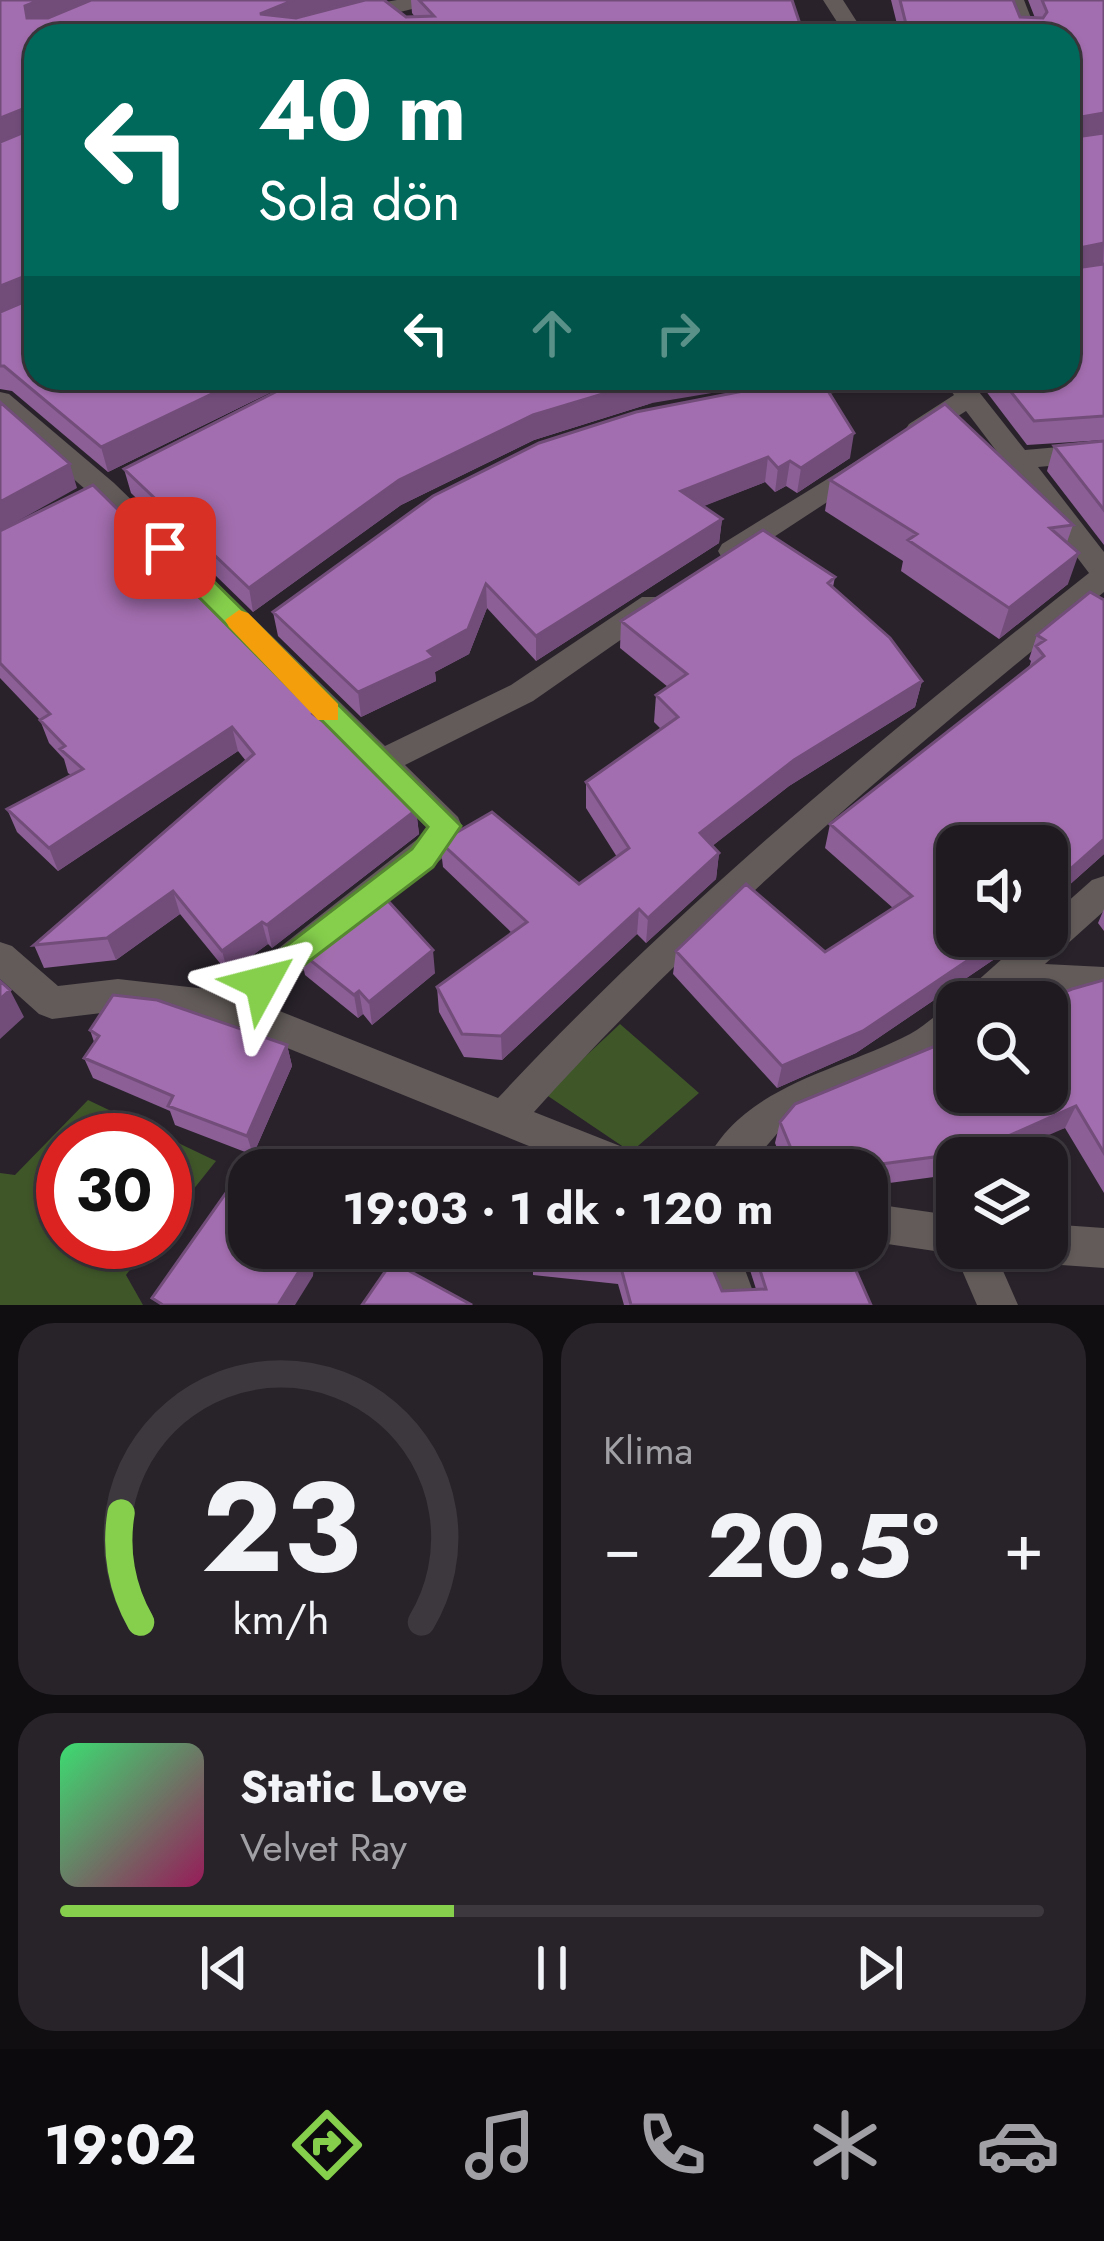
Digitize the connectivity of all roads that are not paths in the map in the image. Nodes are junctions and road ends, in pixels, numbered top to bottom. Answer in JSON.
{"nodes":[{"id":1,"x":432,"y":0,"type":"edge"},
{"id":2,"x":386,"y":8,"type":"junction"},
{"id":3,"x":404,"y":22,"type":"edge"},
{"id":4,"x":324,"y":24,"type":"edge"},
{"id":5,"x":800,"y":390,"type":"edge"},
{"id":6,"x":957,"y":390,"type":"edge"},
{"id":7,"x":962,"y":390,"type":"edge"},
{"id":8,"x":766,"y":395,"type":"edge"},
{"id":9,"x":0,"y":400,"type":"edge"},
{"id":10,"x":1104,"y":452,"type":"edge"},
{"id":11,"x":1017,"y":460,"type":"junction"},
{"id":12,"x":1104,"y":574,"type":"edge"},
{"id":13,"x":378,"y":764,"type":"junction"},
{"id":14,"x":1104,"y":890,"type":"edge"},
{"id":15,"x":0,"y":957,"type":"edge"},
{"id":16,"x":1010,"y":978,"type":"junction"},
{"id":17,"x":1006,"y":981,"type":"edge"},
{"id":18,"x":1104,"y":983,"type":"edge"},
{"id":19,"x":230,"y":1008,"type":"junction"},
{"id":20,"x":936,"y":1036,"type":"edge"},
{"id":21,"x":506,"y":1116,"type":"junction"},
{"id":22,"x":584,"y":1149,"type":"edge"},
{"id":23,"x":740,"y":1149,"type":"edge"},
{"id":24,"x":888,"y":1225,"type":"edge"},
{"id":25,"x":936,"y":1232,"type":"edge"},
{"id":26,"x":1068,"y":1245,"type":"edge"},
{"id":27,"x":1104,"y":1248,"type":"edge"},
{"id":28,"x":725,"y":1269,"type":"edge"},
{"id":29,"x":982,"y":1269,"type":"edge"},
{"id":30,"x":739,"y":1305,"type":"edge"},
{"id":31,"x":998,"y":1305,"type":"edge"}],
"edges":[{"from":1,"to":2,"type":"street"},
{"from":2,"to":3,"type":"street"},
{"from":2,"to":4,"type":"street"},
{"from":5,"to":8,"type":"street"},
{"from":6,"to":13,"type":"street"},
{"from":7,"to":11,"type":"street"},
{"from":9,"to":13,"type":"street"},
{"from":10,"to":11,"type":"street"},
{"from":11,"to":12,"type":"street"},
{"from":12,"to":21,"type":"street"},
{"from":13,"to":19,"type":"street"},
{"from":14,"to":16,"type":"street"},
{"from":15,"to":19,"type":"street"},
{"from":16,"to":17,"type":"street"},
{"from":16,"to":18,"type":"street"},
{"from":19,"to":21,"type":"street"},
{"from":20,"to":23,"type":"street"},
{"from":21,"to":22,"type":"street"},
{"from":24,"to":25,"type":"street"},
{"from":26,"to":27,"type":"street"},
{"from":28,"to":30,"type":"street"},
{"from":29,"to":31,"type":"street"}]}
